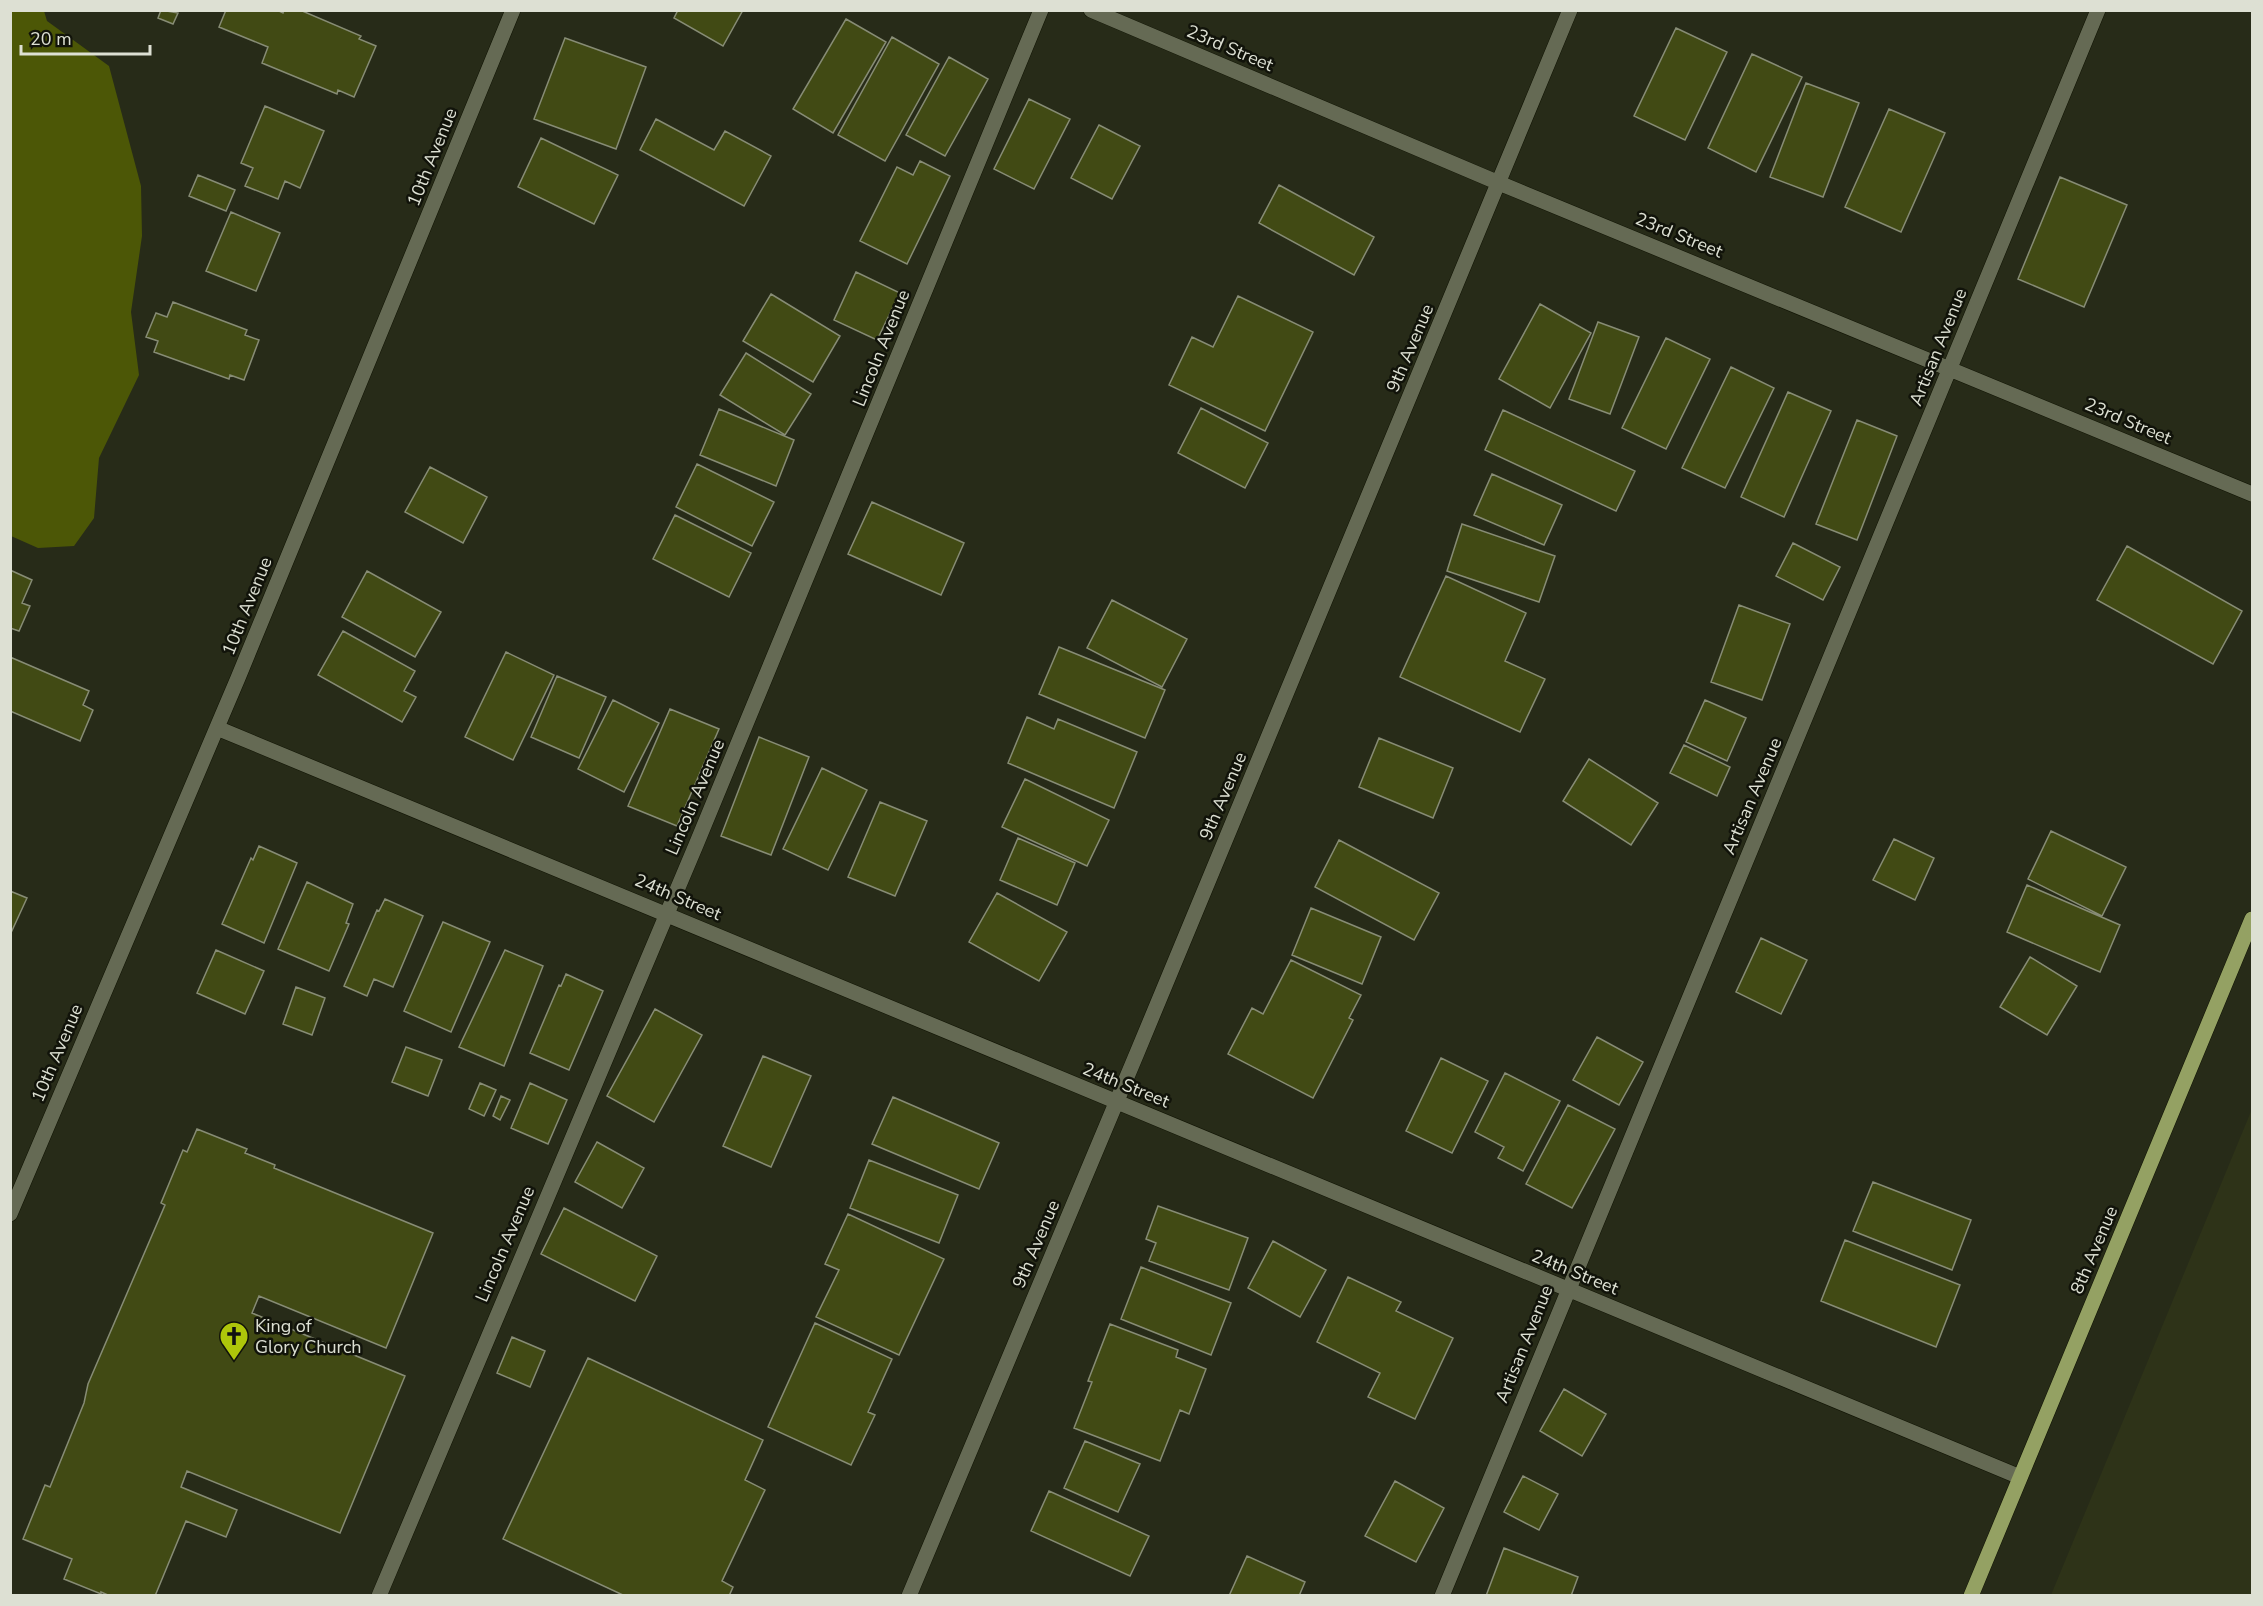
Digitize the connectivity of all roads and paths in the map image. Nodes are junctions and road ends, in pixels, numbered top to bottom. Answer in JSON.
{"nodes":[{"id":1,"x":513,"y":10,"type":"edge"},
{"id":2,"x":1041,"y":10,"type":"edge"},
{"id":3,"x":1091,"y":10,"type":"edge"},
{"id":4,"x":1570,"y":10,"type":"edge"},
{"id":5,"x":2098,"y":10,"type":"edge"},
{"id":6,"x":1499,"y":183,"type":"junction"},
{"id":7,"x":1951,"y":368,"type":"junction"},
{"id":8,"x":2253,"y":494,"type":"edge"},
{"id":9,"x":217,"y":728,"type":"junction"},
{"id":10,"x":667,"y":914,"type":"junction"},
{"id":11,"x":2253,"y":919,"type":"edge"},
{"id":12,"x":1117,"y":1103,"type":"junction"},
{"id":13,"x":10,"y":1214,"type":"edge"},
{"id":14,"x":1568,"y":1290,"type":"junction"},
{"id":15,"x":2020,"y":1477,"type":"junction"},
{"id":16,"x":378,"y":1596,"type":"edge"},
{"id":17,"x":909,"y":1596,"type":"edge"},
{"id":18,"x":1442,"y":1596,"type":"edge"},
{"id":19,"x":1971,"y":1596,"type":"edge"}],
"edges":[{"from":1,"to":9,"type":"street","name":"10th Avenue"},
{"from":2,"to":10,"type":"street","name":"Lincoln Avenue"},
{"from":3,"to":6,"type":"street","name":"23rd Street"},
{"from":4,"to":6,"type":"street","name":"9th Avenue"},
{"from":5,"to":7,"type":"street","name":"Artisan Avenue"},
{"from":6,"to":7,"type":"street","name":"23rd Street"},
{"from":6,"to":12,"type":"street","name":"9th Avenue"},
{"from":7,"to":8,"type":"street","name":"23rd Street"},
{"from":7,"to":14,"type":"street","name":"Artisan Avenue"},
{"from":9,"to":10,"type":"street","name":"24th Street"},
{"from":9,"to":13,"type":"street","name":"10th Avenue"},
{"from":10,"to":12,"type":"street","name":"24th Street"},
{"from":10,"to":16,"type":"street","name":"Lincoln Avenue"},
{"from":11,"to":15,"type":"main road","name":"8th Avenue"},
{"from":12,"to":14,"type":"street","name":"24th Street"},
{"from":12,"to":17,"type":"street","name":"9th Avenue"},
{"from":14,"to":15,"type":"street","name":"24th Street"},
{"from":14,"to":18,"type":"street","name":"Artisan Avenue"},
{"from":15,"to":19,"type":"main road","name":"8th Avenue"}]}
